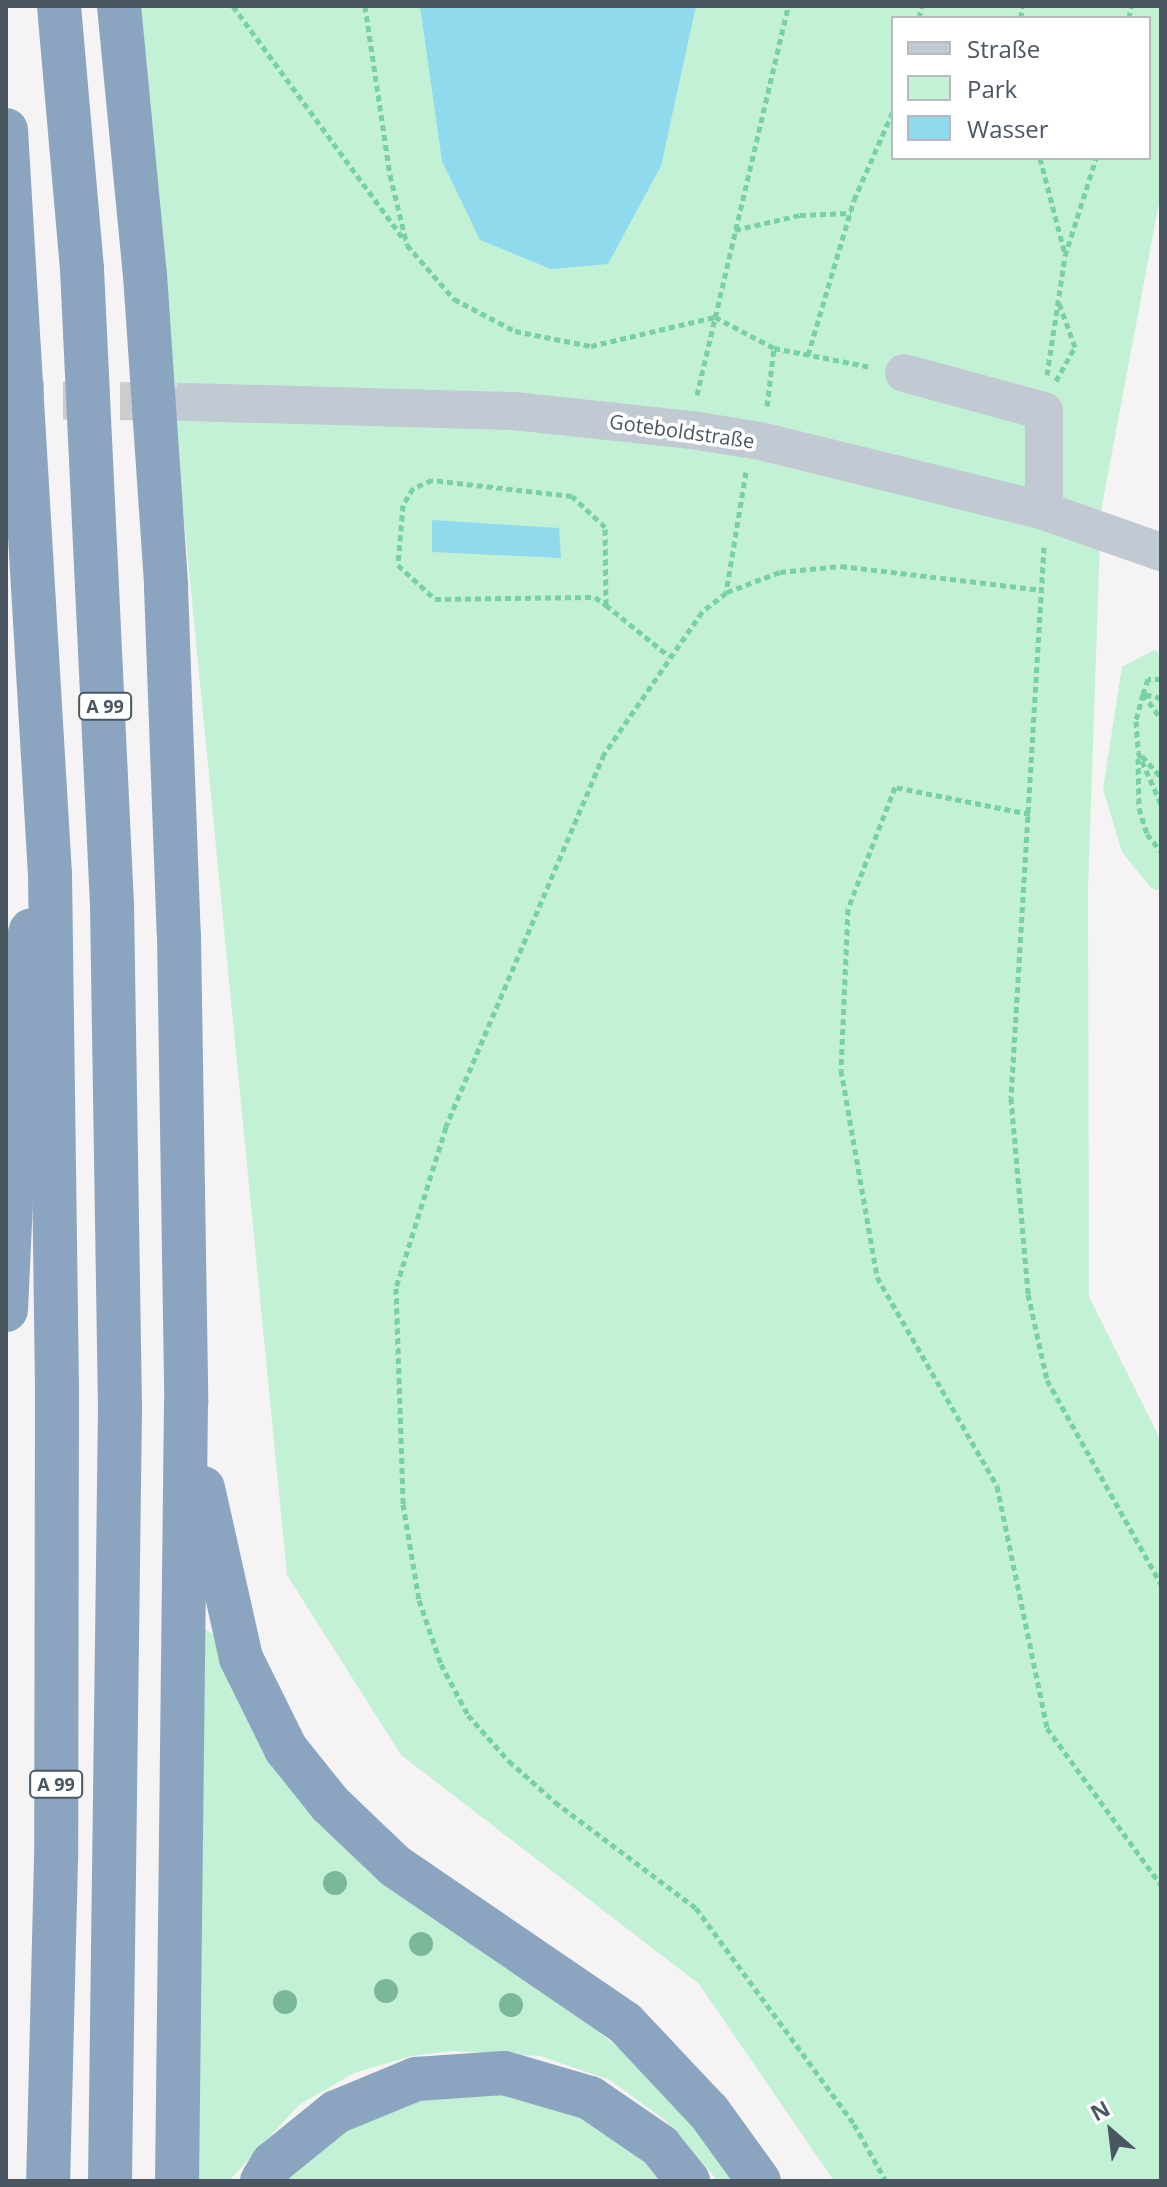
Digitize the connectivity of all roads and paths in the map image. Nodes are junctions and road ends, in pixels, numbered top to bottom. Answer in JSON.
{"nodes":[{"id":1,"x":59,"y":6,"type":"edge"},
{"id":2,"x":119,"y":6,"type":"edge"},
{"id":3,"x":233,"y":6,"type":"edge"},
{"id":4,"x":365,"y":6,"type":"edge"},
{"id":5,"x":788,"y":6,"type":"edge"},
{"id":6,"x":891,"y":116,"type":"edge"},
{"id":7,"x":6,"y":130,"type":"edge"},
{"id":8,"x":1041,"y":160,"type":"edge"},
{"id":9,"x":1095,"y":160,"type":"edge"},
{"id":10,"x":851,"y":213,"type":"junction"},
{"id":11,"x":735,"y":230,"type":"junction"},
{"id":12,"x":407,"y":245,"type":"junction"},
{"id":13,"x":1065,"y":256,"type":"junction"},
{"id":14,"x":1058,"y":299,"type":"junction"},
{"id":15,"x":715,"y":317,"type":"junction"},
{"id":16,"x":774,"y":348,"type":"junction"},
{"id":17,"x":808,"y":355,"type":"junction"},
{"id":18,"x":904,"y":373,"type":"joint"},
{"id":19,"x":188,"y":402,"type":"tunnel mouth"},
{"id":20,"x":1044,"y":405,"type":"junction"},
{"id":21,"x":692,"y":430,"type":"junction"},
{"id":22,"x":756,"y":462,"type":"junction"},
{"id":23,"x":731,"y":469,"type":"dead end"},
{"id":24,"x":1036,"y":526,"type":"junction"},
{"id":25,"x":1057,"y":550,"type":"dead end"},
{"id":26,"x":1161,"y":552,"type":"edge"},
{"id":27,"x":726,"y":593,"type":"junction"},
{"id":28,"x":606,"y":605,"type":"junction"},
{"id":29,"x":669,"y":656,"type":"junction"},
{"id":30,"x":1161,"y":679,"type":"edge"},
{"id":31,"x":1143,"y":694,"type":"junction"},
{"id":32,"x":1161,"y":698,"type":"edge"},
{"id":33,"x":1161,"y":719,"type":"edge"},
{"id":34,"x":1138,"y":752,"type":"junction"},
{"id":35,"x":1161,"y":777,"type":"edge"},
{"id":36,"x":1161,"y":804,"type":"edge"},
{"id":37,"x":1030,"y":814,"type":"junction"},
{"id":38,"x":1161,"y":851,"type":"edge"},
{"id":39,"x":50,"y":874,"type":"junction"},
{"id":40,"x":6,"y":1310,"type":"edge"},
{"id":41,"x":186,"y":1403,"type":"junction"},
{"id":42,"x":1161,"y":1584,"type":"edge"},
{"id":43,"x":1161,"y":1885,"type":"edge"},
{"id":44,"x":48,"y":2181,"type":"edge"},
{"id":45,"x":110,"y":2181,"type":"edge"},
{"id":46,"x":177,"y":2181,"type":"edge"},
{"id":47,"x":262,"y":2181,"type":"edge"},
{"id":48,"x":688,"y":2181,"type":"edge"},
{"id":49,"x":759,"y":2181,"type":"edge"},
{"id":50,"x":886,"y":2181,"type":"edge"}],
"edges":[{"from":1,"to":45,"type":"highway","number":"A 99"},
{"from":2,"to":41,"type":"highway"},
{"from":3,"to":12,"type":"path"},
{"from":4,"to":12,"type":"path"},
{"from":5,"to":11,"type":"path"},
{"from":6,"to":10,"type":"path"},
{"from":7,"to":39,"type":"highway","number":"A 99"},
{"from":8,"to":13,"type":"path"},
{"from":9,"to":13,"type":"path"},
{"from":10,"to":11,"type":"path"},
{"from":10,"to":17,"type":"path"},
{"from":11,"to":15,"type":"path"},
{"from":12,"to":15,"type":"path"},
{"from":13,"to":14,"type":"path"},
{"from":14,"to":20,"type":"path"},
{"from":14,"to":20,"type":"path"},
{"from":15,"to":16,"type":"path"},
{"from":15,"to":21,"type":"path"},
{"from":16,"to":17,"type":"path"},
{"from":16,"to":22,"type":"path"},
{"from":17,"to":18,"type":"path"},
{"from":18,"to":20,"type":"street"},
{"from":19,"to":21,"type":"street","name":"Goteboldstraße"},
{"from":20,"to":24,"type":"street"},
{"from":21,"to":22,"type":"street","name":"Goteboldstraße"},
{"from":22,"to":23,"type":"path"},
{"from":22,"to":24,"type":"street","name":"Goteboldstraße"},
{"from":22,"to":27,"type":"path"},
{"from":24,"to":25,"type":"path"},
{"from":24,"to":26,"type":"street","name":"Goteboldstraße"},
{"from":27,"to":29,"type":"path"},
{"from":27,"to":37,"type":"path"},
{"from":28,"to":28,"type":"path"},
{"from":28,"to":29,"type":"path"},
{"from":29,"to":50,"type":"path"},
{"from":30,"to":31,"type":"path"},
{"from":31,"to":32,"type":"path"},
{"from":31,"to":33,"type":"path"},
{"from":31,"to":34,"type":"path"},
{"from":34,"to":35,"type":"path"},
{"from":34,"to":36,"type":"path"},
{"from":34,"to":38,"type":"path"},
{"from":37,"to":42,"type":"path"},
{"from":37,"to":43,"type":"path"},
{"from":39,"to":40,"type":"highway"},
{"from":39,"to":44,"type":"highway","number":"A 99"},
{"from":41,"to":46,"type":"highway"},
{"from":41,"to":49,"type":"highway"},
{"from":47,"to":48,"type":"highway"}]}
